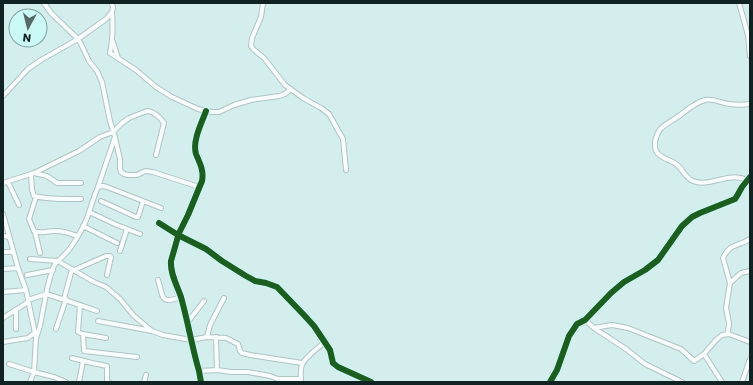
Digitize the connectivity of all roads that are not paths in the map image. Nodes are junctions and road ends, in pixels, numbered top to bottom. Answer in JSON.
{"nodes":[{"id":1,"x":44,"y":3,"type":"edge"},
{"id":2,"x":117,"y":3,"type":"edge"},
{"id":3,"x":263,"y":3,"type":"edge"},
{"id":4,"x":739,"y":3,"type":"edge"},
{"id":5,"x":112,"y":4,"type":"edge"},
{"id":6,"x":112,"y":12,"type":"junction"},
{"id":7,"x":78,"y":39,"type":"junction"},
{"id":8,"x":750,"y":51,"type":"edge"},
{"id":9,"x":750,"y":56,"type":"edge"},
{"id":10,"x":291,"y":89,"type":"junction"},
{"id":11,"x":3,"y":96,"type":"edge"},
{"id":12,"x":750,"y":104,"type":"edge"},
{"id":13,"x":206,"y":111,"type":"junction"},
{"id":14,"x":113,"y":132,"type":"junction"},
{"id":15,"x":115,"y":137,"type":"junction"},
{"id":16,"x":156,"y":155,"type":"dead end"},
{"id":17,"x":346,"y":170,"type":"dead end"},
{"id":18,"x":32,"y":174,"type":"junction"},
{"id":19,"x":749,"y":179,"type":"edge"},
{"id":20,"x":8,"y":182,"type":"junction"},
{"id":21,"x":3,"y":183,"type":"edge"},
{"id":22,"x":81,"y":183,"type":"dead end"},
{"id":23,"x":98,"y":187,"type":"junction"},
{"id":24,"x":200,"y":187,"type":"junction"},
{"id":25,"x":36,"y":196,"type":"junction"},
{"id":26,"x":81,"y":199,"type":"dead end"},
{"id":27,"x":101,"y":201,"type":"dead end"},
{"id":28,"x":143,"y":201,"type":"junction"},
{"id":29,"x":19,"y":205,"type":"dead end"},
{"id":30,"x":161,"y":208,"type":"dead end"},
{"id":31,"x":89,"y":212,"type":"junction"},
{"id":32,"x":3,"y":214,"type":"edge"},
{"id":33,"x":159,"y":223,"type":"dead end"},
{"id":34,"x":83,"y":226,"type":"junction"},
{"id":35,"x":127,"y":229,"type":"junction"},
{"id":36,"x":35,"y":232,"type":"junction"},
{"id":37,"x":140,"y":234,"type":"dead end"},
{"id":38,"x":178,"y":235,"type":"junction"},
{"id":39,"x":3,"y":236,"type":"edge"},
{"id":40,"x":77,"y":236,"type":"junction"},
{"id":41,"x":9,"y":237,"type":"junction"},
{"id":42,"x":750,"y":239,"type":"edge"},
{"id":43,"x":117,"y":243,"type":"dead end"},
{"id":44,"x":120,"y":251,"type":"dead end"},
{"id":45,"x":3,"y":252,"type":"edge"},
{"id":46,"x":13,"y":252,"type":"junction"},
{"id":47,"x":40,"y":253,"type":"dead end"},
{"id":48,"x":30,"y":259,"type":"dead end"},
{"id":49,"x":58,"y":261,"type":"junction"},
{"id":50,"x":18,"y":268,"type":"junction"},
{"id":51,"x":3,"y":269,"type":"edge"},
{"id":52,"x":53,"y":270,"type":"junction"},
{"id":53,"x":73,"y":270,"type":"junction"},
{"id":54,"x":750,"y":271,"type":"edge"},
{"id":55,"x":28,"y":275,"type":"dead end"},
{"id":56,"x":107,"y":275,"type":"dead end"},
{"id":57,"x":158,"y":280,"type":"dead end"},
{"id":58,"x":730,"y":283,"type":"junction"},
{"id":59,"x":26,"y":290,"type":"junction"},
{"id":60,"x":3,"y":292,"type":"edge"},
{"id":61,"x":46,"y":294,"type":"junction"},
{"id":62,"x":181,"y":297,"type":"junction"},
{"id":63,"x":224,"y":298,"type":"dead end"},
{"id":64,"x":65,"y":299,"type":"junction"},
{"id":65,"x":28,"y":301,"type":"junction"},
{"id":66,"x":204,"y":301,"type":"dead end"},
{"id":67,"x":80,"y":305,"type":"junction"},
{"id":68,"x":16,"y":311,"type":"junction"},
{"id":69,"x":97,"y":311,"type":"dead end"},
{"id":70,"x":3,"y":318,"type":"edge"},
{"id":71,"x":585,"y":320,"type":"junction"},
{"id":72,"x":98,"y":321,"type":"dead end"},
{"id":73,"x":187,"y":323,"type":"junction"},
{"id":74,"x":594,"y":328,"type":"junction"},
{"id":75,"x":16,"y":329,"type":"dead end"},
{"id":76,"x":56,"y":329,"type":"dead end"},
{"id":77,"x":152,"y":331,"type":"junction"},
{"id":78,"x":34,"y":333,"type":"junction"},
{"id":79,"x":83,"y":334,"type":"junction"},
{"id":80,"x":727,"y":334,"type":"junction"},
{"id":81,"x":207,"y":337,"type":"junction"},
{"id":82,"x":216,"y":337,"type":"junction"},
{"id":83,"x":36,"y":338,"type":"junction"},
{"id":84,"x":106,"y":338,"type":"dead end"},
{"id":85,"x":191,"y":340,"type":"junction"},
{"id":86,"x":3,"y":342,"type":"edge"},
{"id":87,"x":325,"y":342,"type":"junction"},
{"id":88,"x":750,"y":342,"type":"edge"},
{"id":89,"x":704,"y":354,"type":"junction"},
{"id":90,"x":137,"y":357,"type":"dead end"},
{"id":91,"x":72,"y":358,"type":"dead end"},
{"id":92,"x":750,"y":359,"type":"edge"},
{"id":93,"x":84,"y":361,"type":"junction"},
{"id":94,"x":302,"y":363,"type":"junction"},
{"id":95,"x":9,"y":364,"type":"dead end"},
{"id":96,"x":217,"y":370,"type":"junction"},
{"id":97,"x":199,"y":371,"type":"junction"},
{"id":98,"x":34,"y":372,"type":"junction"},
{"id":99,"x":146,"y":375,"type":"dead end"},
{"id":100,"x":301,"y":381,"type":"edge"},
{"id":101,"x":365,"y":381,"type":"edge"},
{"id":102,"x":30,"y":382,"type":"edge"},
{"id":103,"x":64,"y":382,"type":"edge"},
{"id":104,"x":79,"y":382,"type":"edge"},
{"id":105,"x":109,"y":382,"type":"edge"},
{"id":106,"x":144,"y":382,"type":"edge"},
{"id":107,"x":201,"y":382,"type":"edge"},
{"id":108,"x":371,"y":382,"type":"edge"},
{"id":109,"x":550,"y":382,"type":"edge"},
{"id":110,"x":682,"y":382,"type":"edge"},
{"id":111,"x":722,"y":382,"type":"edge"},
{"id":112,"x":742,"y":382,"type":"edge"}],
"edges":[{"from":1,"to":7,"type":"street"},
{"from":2,"to":5,"type":"street"},
{"from":3,"to":10,"type":"street"},
{"from":4,"to":8,"type":"street"},
{"from":5,"to":6,"type":"street"},
{"from":6,"to":7,"type":"street"},
{"from":6,"to":13,"type":"street"},
{"from":7,"to":11,"type":"street"},
{"from":7,"to":14,"type":"street"},
{"from":8,"to":9,"type":"street"},
{"from":10,"to":13,"type":"street"},
{"from":10,"to":17,"type":"street"},
{"from":12,"to":19,"type":"street"},
{"from":13,"to":24,"type":"street"},
{"from":14,"to":15,"type":"street"},
{"from":14,"to":16,"type":"street"},
{"from":14,"to":18,"type":"street"},
{"from":15,"to":23,"type":"street"},
{"from":15,"to":24,"type":"street"},
{"from":18,"to":20,"type":"street"},
{"from":18,"to":22,"type":"street"},
{"from":18,"to":25,"type":"street"},
{"from":19,"to":71,"type":"street"},
{"from":20,"to":21,"type":"street"},
{"from":20,"to":29,"type":"street"},
{"from":23,"to":28,"type":"street"},
{"from":23,"to":31,"type":"street"},
{"from":24,"to":38,"type":"street"},
{"from":25,"to":26,"type":"street"},
{"from":25,"to":36,"type":"street"},
{"from":27,"to":28,"type":"street"},
{"from":28,"to":30,"type":"street"},
{"from":31,"to":34,"type":"street"},
{"from":31,"to":35,"type":"street"},
{"from":32,"to":41,"type":"street"},
{"from":33,"to":38,"type":"street"},
{"from":34,"to":40,"type":"street"},
{"from":34,"to":43,"type":"street"},
{"from":35,"to":37,"type":"street"},
{"from":35,"to":44,"type":"street"},
{"from":36,"to":40,"type":"street"},
{"from":36,"to":47,"type":"street"},
{"from":38,"to":62,"type":"street"},
{"from":38,"to":87,"type":"street"},
{"from":39,"to":41,"type":"street"},
{"from":40,"to":49,"type":"street"},
{"from":41,"to":46,"type":"street"},
{"from":42,"to":58,"type":"street"},
{"from":45,"to":46,"type":"street"},
{"from":46,"to":50,"type":"street"},
{"from":48,"to":49,"type":"street"},
{"from":49,"to":52,"type":"street"},
{"from":49,"to":53,"type":"street"},
{"from":50,"to":51,"type":"street"},
{"from":50,"to":59,"type":"street"},
{"from":52,"to":55,"type":"street"},
{"from":52,"to":61,"type":"street"},
{"from":53,"to":56,"type":"street"},
{"from":53,"to":64,"type":"street"},
{"from":53,"to":77,"type":"street"},
{"from":54,"to":58,"type":"street"},
{"from":57,"to":62,"type":"street"},
{"from":58,"to":80,"type":"street"},
{"from":59,"to":60,"type":"street"},
{"from":59,"to":65,"type":"street"},
{"from":61,"to":64,"type":"street"},
{"from":61,"to":65,"type":"street"},
{"from":61,"to":83,"type":"street"},
{"from":62,"to":73,"type":"street"},
{"from":63,"to":81,"type":"street"},
{"from":64,"to":67,"type":"street"},
{"from":64,"to":76,"type":"street"},
{"from":65,"to":68,"type":"street"},
{"from":65,"to":78,"type":"street"},
{"from":66,"to":73,"type":"street"},
{"from":67,"to":69,"type":"street"},
{"from":67,"to":79,"type":"street"},
{"from":68,"to":70,"type":"street"},
{"from":68,"to":75,"type":"street"},
{"from":71,"to":74,"type":"street"},
{"from":71,"to":109,"type":"street"},
{"from":72,"to":77,"type":"street"},
{"from":73,"to":85,"type":"street"},
{"from":74,"to":89,"type":"street"},
{"from":74,"to":110,"type":"street"},
{"from":77,"to":85,"type":"street"},
{"from":78,"to":83,"type":"street"},
{"from":78,"to":86,"type":"street"},
{"from":79,"to":84,"type":"street"},
{"from":79,"to":90,"type":"street"},
{"from":80,"to":88,"type":"street"},
{"from":80,"to":89,"type":"street"},
{"from":81,"to":82,"type":"street"},
{"from":81,"to":85,"type":"street"},
{"from":82,"to":94,"type":"street"},
{"from":82,"to":96,"type":"street"},
{"from":83,"to":98,"type":"street"},
{"from":85,"to":97,"type":"street"},
{"from":87,"to":94,"type":"street"},
{"from":87,"to":101,"type":"street"},
{"from":89,"to":111,"type":"street"},
{"from":91,"to":93,"type":"street"},
{"from":92,"to":112,"type":"street"},
{"from":93,"to":104,"type":"street"},
{"from":93,"to":105,"type":"street"},
{"from":94,"to":100,"type":"street"},
{"from":95,"to":98,"type":"street"},
{"from":96,"to":97,"type":"street"},
{"from":96,"to":100,"type":"street"},
{"from":97,"to":107,"type":"street"},
{"from":98,"to":102,"type":"street"},
{"from":98,"to":103,"type":"street"},
{"from":99,"to":106,"type":"street"},
{"from":101,"to":108,"type":"street"}]}
